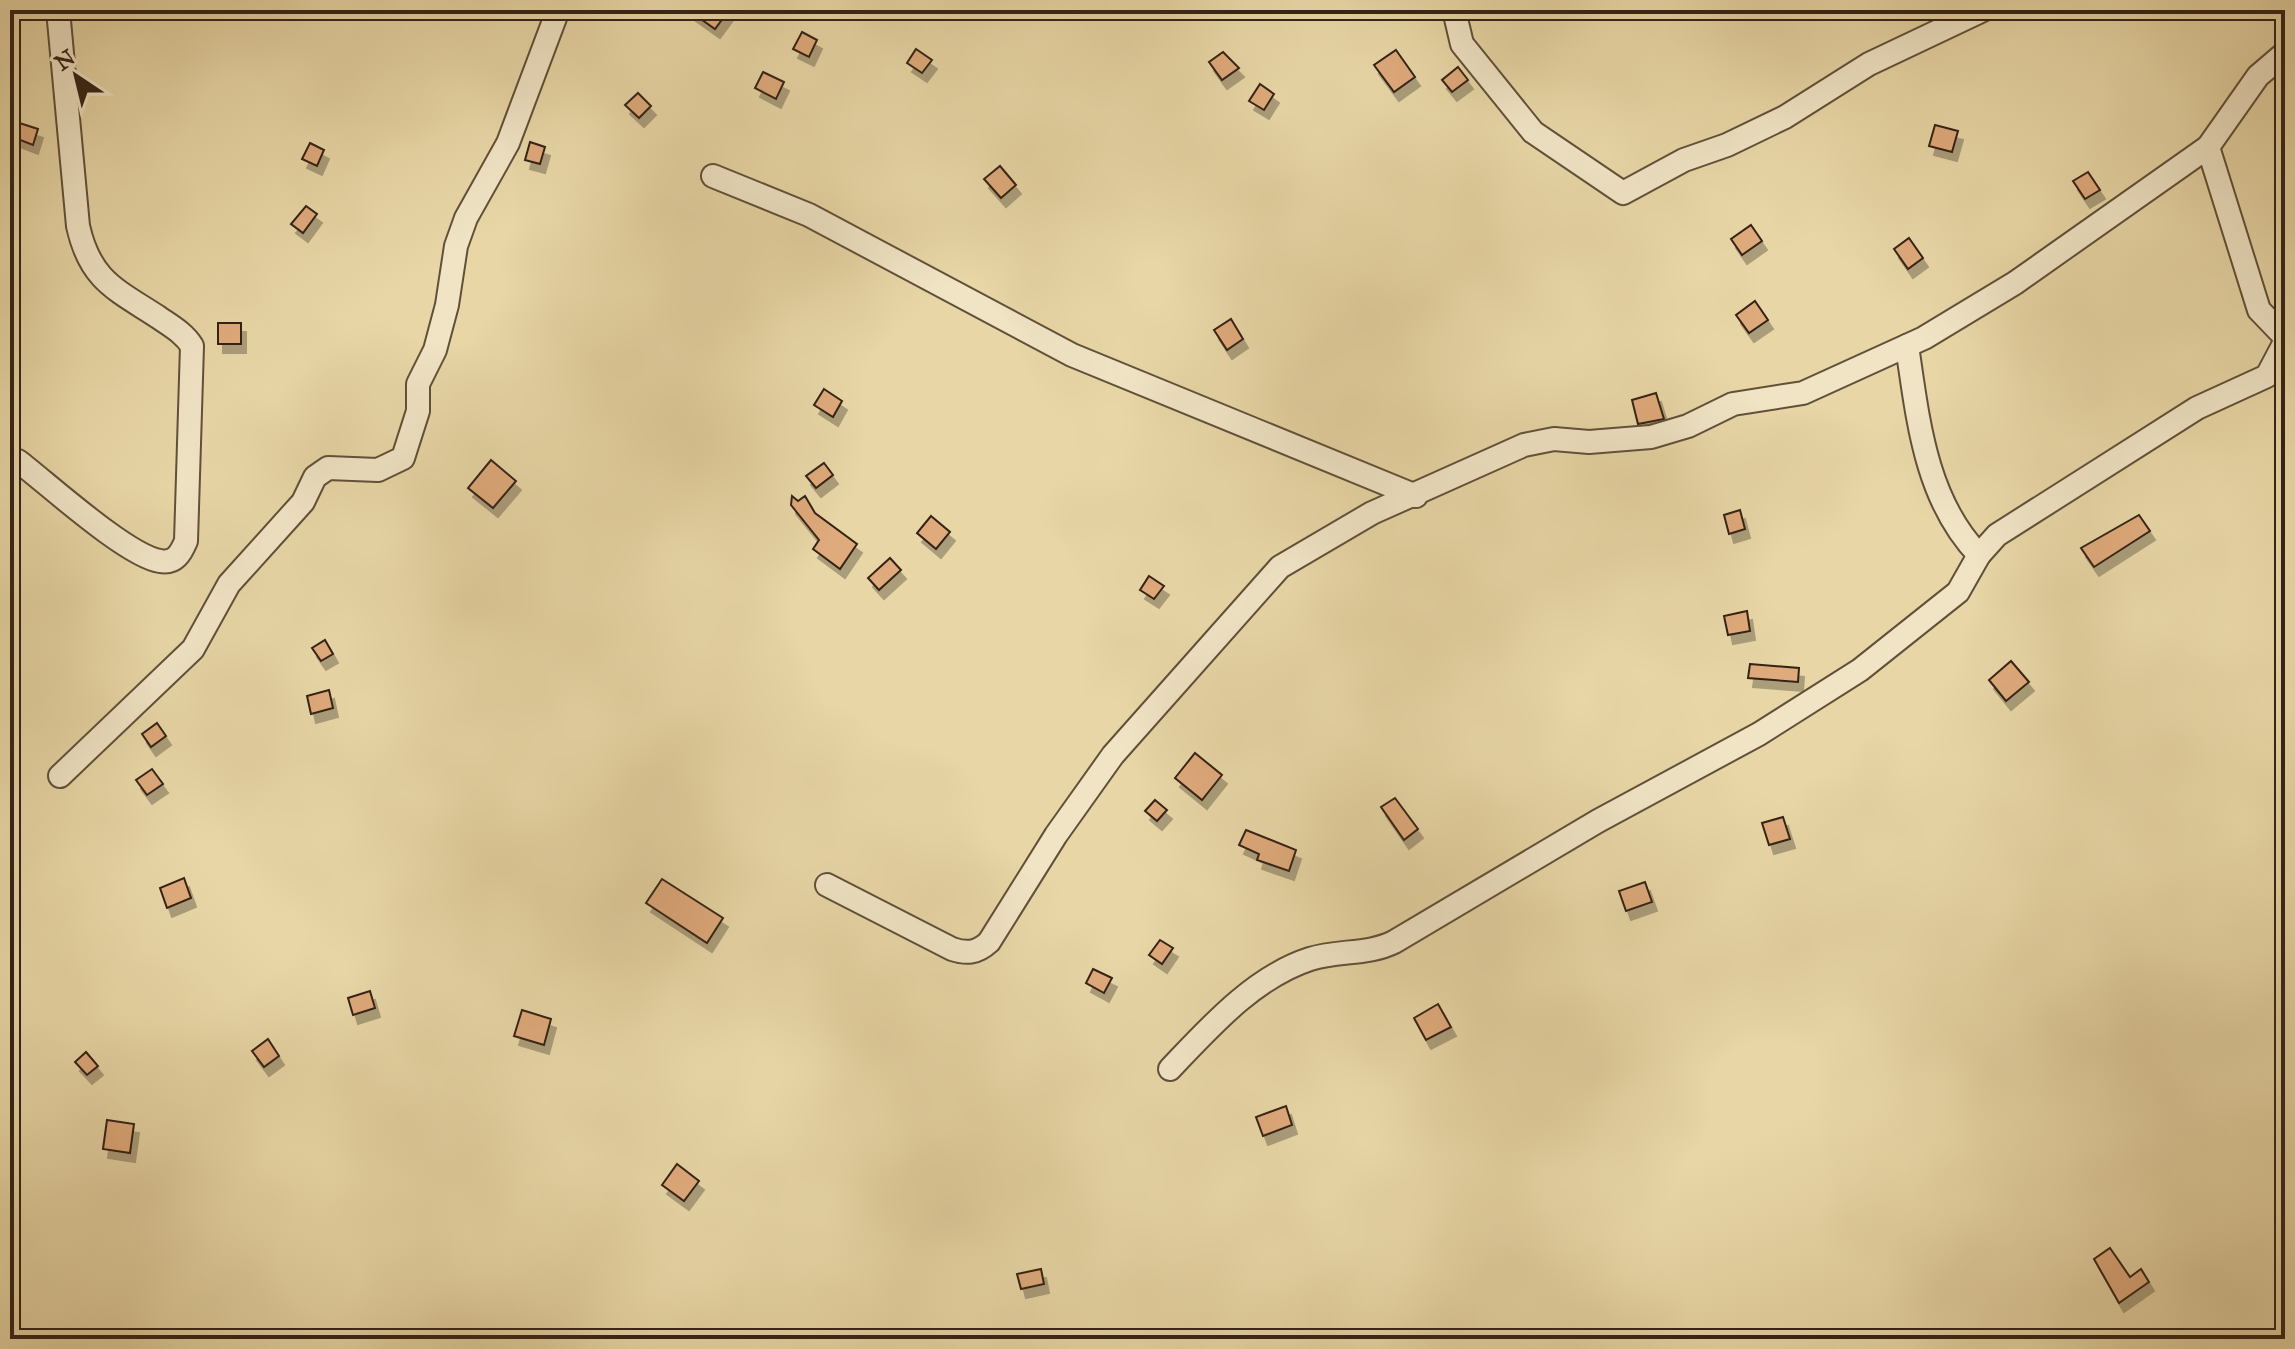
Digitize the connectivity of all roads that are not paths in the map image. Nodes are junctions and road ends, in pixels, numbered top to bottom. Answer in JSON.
{"nodes":[{"id":1,"x":58,"y":10,"type":"edge"},
{"id":2,"x":558,"y":10,"type":"edge"},
{"id":3,"x":1454,"y":10,"type":"edge"},
{"id":4,"x":1983,"y":10,"type":"edge"},
{"id":5,"x":2285,"y":53,"type":"edge"},
{"id":6,"x":2208,"y":147,"type":"junction"},
{"id":7,"x":713,"y":176,"type":"dead end"},
{"id":8,"x":2285,"y":339,"type":"edge"},
{"id":9,"x":1907,"y":346,"type":"junction"},
{"id":10,"x":18,"y":461,"type":"dead end"},
{"id":11,"x":1416,"y":496,"type":"junction"},
{"id":12,"x":1979,"y":555,"type":"junction"},
{"id":13,"x":60,"y":776,"type":"dead end"},
{"id":14,"x":827,"y":885,"type":"dead end"},
{"id":15,"x":1170,"y":1069,"type":"dead end"}],
"edges":[{"from":1,"to":10,"type":"street"},
{"from":2,"to":13,"type":"street"},
{"from":3,"to":4,"type":"street"},
{"from":5,"to":6,"type":"street"},
{"from":6,"to":8,"type":"street"},
{"from":6,"to":9,"type":"street"},
{"from":7,"to":11,"type":"street"},
{"from":8,"to":12,"type":"street"},
{"from":9,"to":11,"type":"street"},
{"from":9,"to":12,"type":"street"},
{"from":11,"to":14,"type":"street"},
{"from":12,"to":15,"type":"street"}]}
